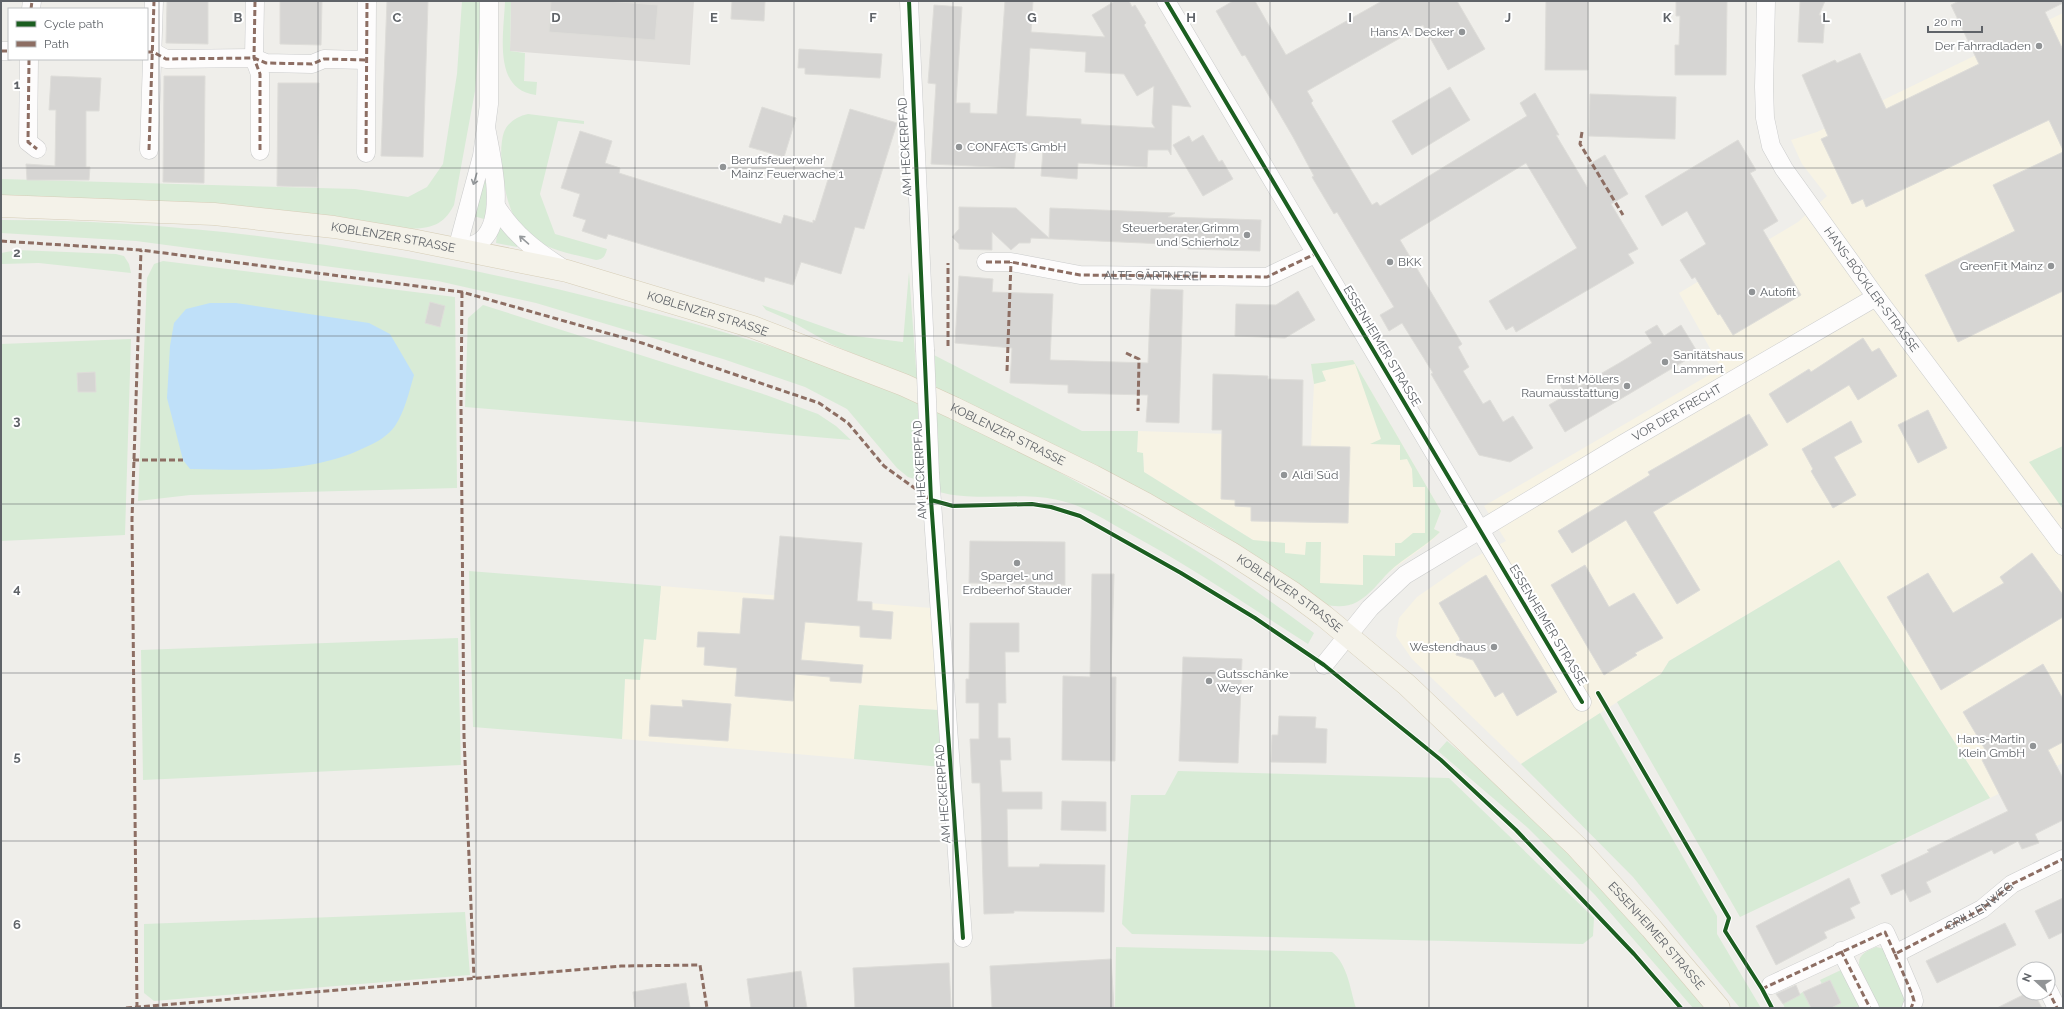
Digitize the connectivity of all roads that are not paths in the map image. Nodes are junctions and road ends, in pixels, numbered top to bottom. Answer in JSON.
{"nodes":[{"id":1,"x":154,"y":1,"type":"edge"},
{"id":2,"x":255,"y":1,"type":"edge"},
{"id":3,"x":367,"y":1,"type":"edge"},
{"id":4,"x":489,"y":1,"type":"edge"},
{"id":5,"x":909,"y":1,"type":"edge"},
{"id":6,"x":1166,"y":1,"type":"edge"},
{"id":7,"x":1766,"y":1,"type":"edge"},
{"id":8,"x":150,"y":52,"type":"edge"},
{"id":9,"x":254,"y":58,"type":"junction"},
{"id":10,"x":29,"y":60,"type":"edge"},
{"id":11,"x":366,"y":60,"type":"junction"},
{"id":12,"x":486,"y":128,"type":"junction"},
{"id":13,"x":37,"y":149,"type":"dead end"},
{"id":14,"x":149,"y":150,"type":"dead end"},
{"id":15,"x":260,"y":151,"type":"dead end"},
{"id":16,"x":366,"y":153,"type":"dead end"},
{"id":17,"x":1,"y":206,"type":"edge"},
{"id":18,"x":496,"y":206,"type":"junction"},
{"id":19,"x":457,"y":249,"type":"junction"},
{"id":20,"x":1315,"y":254,"type":"junction"},
{"id":21,"x":986,"y":262,"type":"dead end"},
{"id":22,"x":567,"y":271,"type":"junction"},
{"id":23,"x":1876,"y":297,"type":"junction"},
{"id":24,"x":1479,"y":530,"type":"junction"},
{"id":25,"x":2063,"y":546,"type":"edge"},
{"id":26,"x":1347,"y":635,"type":"junction"},
{"id":27,"x":1324,"y":665,"type":"dead end"},
{"id":28,"x":1582,"y":702,"type":"dead end"},
{"id":29,"x":2063,"y":859,"type":"edge"},
{"id":30,"x":963,"y":938,"type":"dead end"},
{"id":31,"x":1841,"y":951,"type":"junction"},
{"id":32,"x":1895,"y":954,"type":"junction"},
{"id":33,"x":1771,"y":985,"type":"dead end"},
{"id":34,"x":1719,"y":1008,"type":"edge"},
{"id":35,"x":1870,"y":1008,"type":"edge"},
{"id":36,"x":1911,"y":1008,"type":"edge"}],
"edges":[{"from":1,"to":8,"type":"street"},
{"from":2,"to":9,"type":"street"},
{"from":3,"to":11,"type":"street"},
{"from":4,"to":12,"type":"street"},
{"from":5,"to":30,"type":"street","name":"AM HECKERPFAD","bridge":true},
{"from":6,"to":20,"type":"street","name":"ESSENHEIMER STRASSE"},
{"from":7,"to":23,"type":"street","name":"HANS-BÖCKLER-STRASSE"},
{"from":8,"to":9,"type":"street"},
{"from":8,"to":14,"type":"street"},
{"from":9,"to":11,"type":"street"},
{"from":9,"to":15,"type":"street"},
{"from":10,"to":13,"type":"street"},
{"from":11,"to":16,"type":"street"},
{"from":12,"to":18,"type":"street"},
{"from":12,"to":19,"type":"street","one_way":true},
{"from":17,"to":19,"type":"main road","name":"KOBLENZER STRASSE"},
{"from":18,"to":19,"type":"street"},
{"from":22,"to":18,"type":"street","one_way":true},
{"from":19,"to":22,"type":"main road","name":"KOBLENZER STRASSE"},
{"from":20,"to":21,"type":"street","name":"ALTE GÄRTNEREI"},
{"from":20,"to":24,"type":"street","name":"ESSENHEIMER STRASSE"},
{"from":22,"to":26,"type":"main road","name":"KOBLENZER STRASSE"},
{"from":23,"to":24,"type":"street","name":"VOR DER FRECHT"},
{"from":23,"to":25,"type":"street","name":"HANS-BÖCKLER-STRASSE"},
{"from":24,"to":26,"type":"street"},
{"from":24,"to":28,"type":"street","name":"ESSENHEIMER STRASSE"},
{"from":26,"to":27,"type":"street"},
{"from":26,"to":34,"type":"main road","name":"ESSENHEIMER STRASSE"},
{"from":29,"to":32,"type":"street","name":"GRILLENWEG"},
{"from":31,"to":32,"type":"street"},
{"from":31,"to":33,"type":"street"},
{"from":31,"to":35,"type":"street"},
{"from":32,"to":36,"type":"street"}]}
